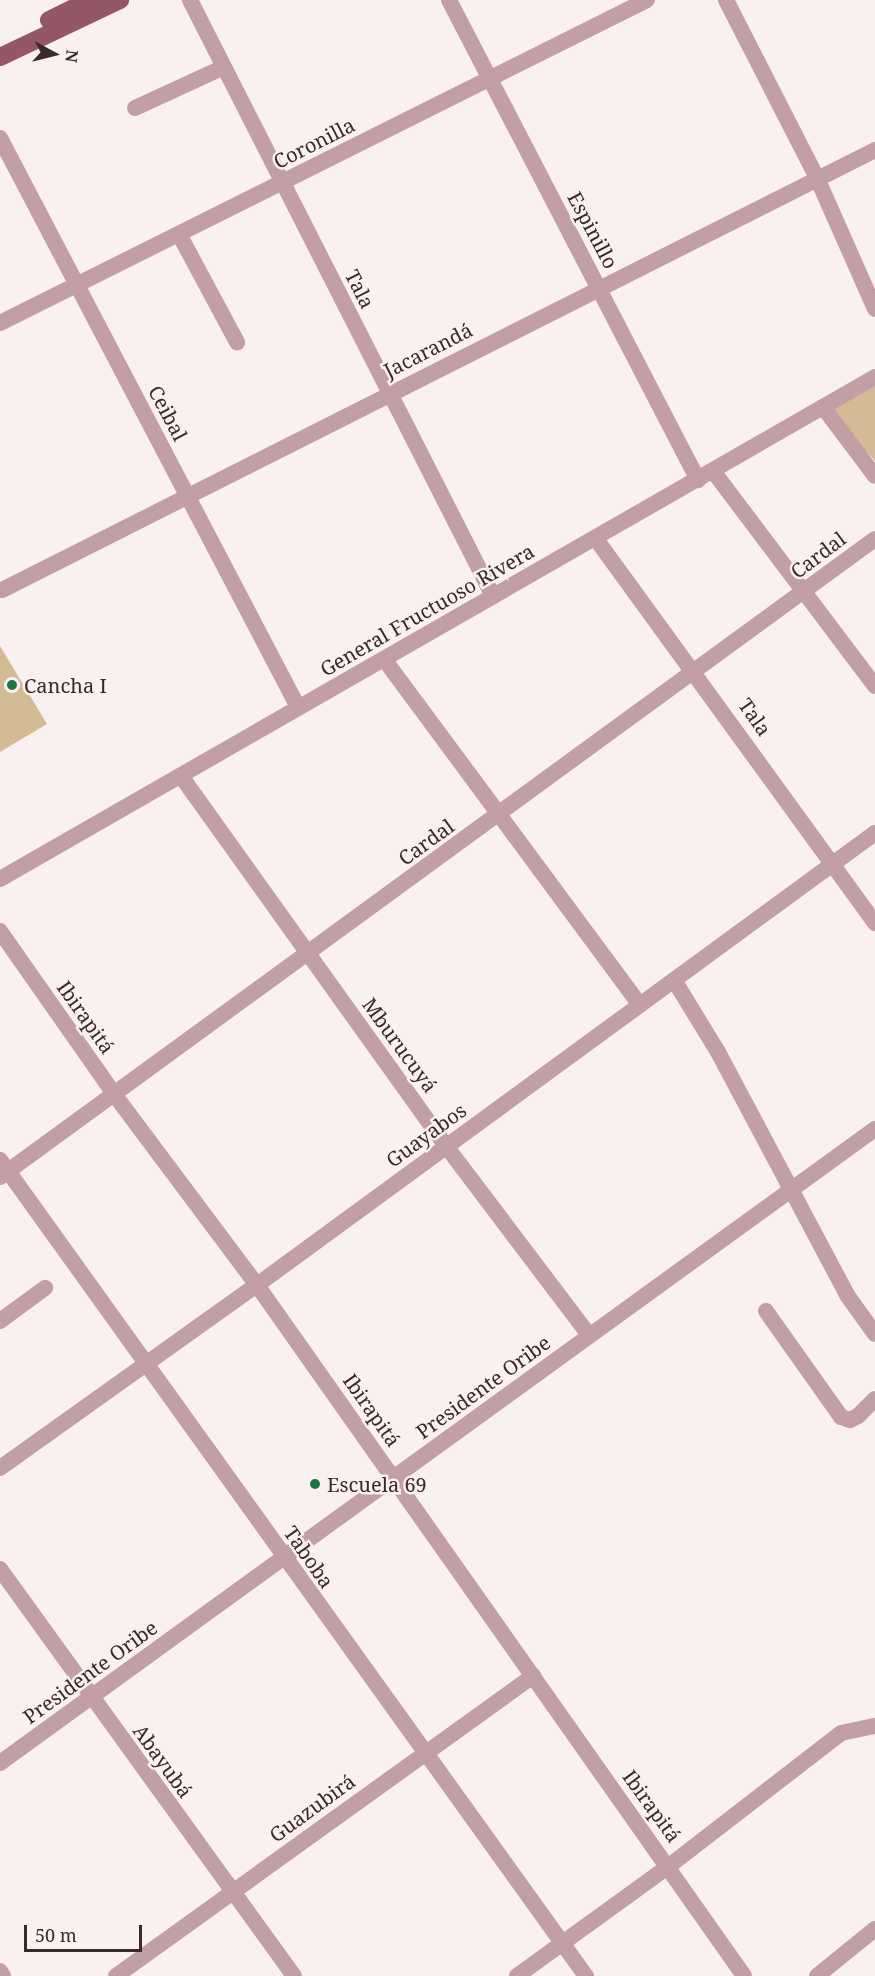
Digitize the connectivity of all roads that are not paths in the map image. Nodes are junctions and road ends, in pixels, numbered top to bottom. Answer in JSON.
{"nodes":[{"id":1,"x":90,"y":0,"type":"edge"},
{"id":2,"x":120,"y":0,"type":"edge"},
{"id":3,"x":190,"y":0,"type":"edge"},
{"id":4,"x":449,"y":0,"type":"edge"},
{"id":5,"x":647,"y":0,"type":"edge"},
{"id":6,"x":726,"y":0,"type":"edge"},
{"id":7,"x":0,"y":43,"type":"edge"},
{"id":8,"x":0,"y":57,"type":"edge"},
{"id":9,"x":224,"y":67,"type":"junction"},
{"id":10,"x":490,"y":78,"type":"junction"},
{"id":11,"x":135,"y":108,"type":"dead end"},
{"id":12,"x":0,"y":138,"type":"edge"},
{"id":13,"x":875,"y":150,"type":"edge"},
{"id":14,"x":817,"y":178,"type":"junction"},
{"id":15,"x":283,"y":183,"type":"junction"},
{"id":16,"x":179,"y":234,"type":"junction"},
{"id":17,"x":76,"y":285,"type":"junction"},
{"id":18,"x":599,"y":286,"type":"junction"},
{"id":19,"x":875,"y":309,"type":"edge"},
{"id":20,"x":0,"y":323,"type":"edge"},
{"id":21,"x":237,"y":342,"type":"dead end"},
{"id":22,"x":875,"y":377,"type":"edge"},
{"id":23,"x":389,"y":394,"type":"junction"},
{"id":24,"x":823,"y":407,"type":"junction"},
{"id":25,"x":713,"y":471,"type":"junction"},
{"id":26,"x":875,"y":476,"type":"edge"},
{"id":27,"x":698,"y":480,"type":"junction"},
{"id":28,"x":188,"y":495,"type":"junction"},
{"id":29,"x":596,"y":538,"type":"junction"},
{"id":30,"x":875,"y":539,"type":"edge"},
{"id":31,"x":2,"y":590,"type":"dead end"},
{"id":32,"x":805,"y":591,"type":"junction"},
{"id":33,"x":493,"y":596,"type":"junction"},
{"id":34,"x":384,"y":659,"type":"junction"},
{"id":35,"x":694,"y":668,"type":"junction"},
{"id":36,"x":875,"y":686,"type":"edge"},
{"id":37,"x":298,"y":707,"type":"junction"},
{"id":38,"x":181,"y":776,"type":"junction"},
{"id":39,"x":498,"y":815,"type":"junction"},
{"id":40,"x":875,"y":833,"type":"edge"},
{"id":41,"x":833,"y":864,"type":"junction"},
{"id":42,"x":0,"y":879,"type":"edge"},
{"id":43,"x":875,"y":923,"type":"edge"},
{"id":44,"x":0,"y":931,"type":"edge"},
{"id":45,"x":307,"y":954,"type":"junction"},
{"id":46,"x":674,"y":980,"type":"junction"},
{"id":47,"x":640,"y":1005,"type":"junction"},
{"id":48,"x":114,"y":1094,"type":"junction"},
{"id":49,"x":875,"y":1129,"type":"edge"},
{"id":50,"x":446,"y":1146,"type":"junction"},
{"id":51,"x":3,"y":1169,"type":"edge"},
{"id":52,"x":789,"y":1190,"type":"junction"},
{"id":53,"x":257,"y":1285,"type":"junction"},
{"id":54,"x":45,"y":1288,"type":"dead end"},
{"id":55,"x":766,"y":1311,"type":"dead end"},
{"id":56,"x":0,"y":1321,"type":"edge"},
{"id":57,"x":875,"y":1334,"type":"edge"},
{"id":58,"x":589,"y":1335,"type":"junction"},
{"id":59,"x":147,"y":1363,"type":"junction"},
{"id":60,"x":875,"y":1400,"type":"edge"},
{"id":61,"x":0,"y":1468,"type":"edge"},
{"id":62,"x":394,"y":1478,"type":"junction"},
{"id":63,"x":285,"y":1560,"type":"junction"},
{"id":64,"x":0,"y":1569,"type":"edge"},
{"id":65,"x":533,"y":1676,"type":"junction"},
{"id":66,"x":91,"y":1697,"type":"junction"},
{"id":67,"x":875,"y":1726,"type":"edge"},
{"id":68,"x":424,"y":1754,"type":"junction"},
{"id":69,"x":0,"y":1763,"type":"edge"},
{"id":70,"x":669,"y":1866,"type":"junction"},
{"id":71,"x":232,"y":1891,"type":"junction"},
{"id":72,"x":875,"y":1929,"type":"edge"},
{"id":73,"x":563,"y":1944,"type":"junction"},
{"id":74,"x":0,"y":1971,"type":"edge"},
{"id":75,"x":3,"y":1976,"type":"edge"},
{"id":76,"x":116,"y":1976,"type":"edge"},
{"id":77,"x":294,"y":1976,"type":"edge"},
{"id":78,"x":517,"y":1976,"type":"edge"},
{"id":79,"x":586,"y":1976,"type":"edge"},
{"id":80,"x":744,"y":1976,"type":"edge"},
{"id":81,"x":818,"y":1976,"type":"edge"}],
"edges":[{"from":1,"to":7,"type":"main road"},
{"from":2,"to":8,"type":"main road"},
{"from":3,"to":9,"type":"street","name":"Tala"},
{"from":4,"to":10,"type":"street","name":"Espinillo"},
{"from":5,"to":10,"type":"street","name":"Coronilla"},
{"from":6,"to":14,"type":"street"},
{"from":9,"to":11,"type":"street"},
{"from":9,"to":15,"type":"street","name":"Tala"},
{"from":10,"to":15,"type":"street","name":"Coronilla"},
{"from":10,"to":18,"type":"street","name":"Espinillo"},
{"from":12,"to":17,"type":"street","name":"Ceibal"},
{"from":13,"to":14,"type":"street","name":"Jacarandá"},
{"from":14,"to":18,"type":"street","name":"Jacarandá"},
{"from":14,"to":19,"type":"street"},
{"from":15,"to":16,"type":"street","name":"Coronilla"},
{"from":15,"to":23,"type":"street","name":"Tala"},
{"from":16,"to":17,"type":"street","name":"Coronilla"},
{"from":16,"to":21,"type":"street"},
{"from":17,"to":20,"type":"street","name":"Coronilla"},
{"from":17,"to":28,"type":"street","name":"Ceibal"},
{"from":18,"to":23,"type":"street","name":"Jacarandá"},
{"from":18,"to":27,"type":"street","name":"Espinillo"},
{"from":22,"to":24,"type":"street","name":"General Fructuoso Rivera"},
{"from":23,"to":28,"type":"street","name":"Jacarandá"},
{"from":23,"to":33,"type":"street","name":"Tala"},
{"from":24,"to":25,"type":"street","name":"General Fructuoso Rivera"},
{"from":24,"to":26,"type":"street"},
{"from":25,"to":27,"type":"street","name":"General Fructuoso Rivera"},
{"from":25,"to":32,"type":"street"},
{"from":27,"to":29,"type":"street","name":"General Fructuoso Rivera"},
{"from":28,"to":31,"type":"street","name":"Jacarandá"},
{"from":28,"to":37,"type":"street","name":"Ceibal"},
{"from":29,"to":33,"type":"street","name":"General Fructuoso Rivera"},
{"from":29,"to":35,"type":"street","name":"Tala"},
{"from":30,"to":32,"type":"street","name":"Cardal"},
{"from":32,"to":35,"type":"street","name":"Cardal"},
{"from":32,"to":36,"type":"street"},
{"from":33,"to":34,"type":"street","name":"General Fructuoso Rivera"},
{"from":34,"to":37,"type":"street","name":"General Fructuoso Rivera"},
{"from":34,"to":39,"type":"street"},
{"from":35,"to":39,"type":"street","name":"Cardal"},
{"from":35,"to":41,"type":"street","name":"Tala"},
{"from":37,"to":38,"type":"street","name":"General Fructuoso Rivera"},
{"from":38,"to":42,"type":"street","name":"General Fructuoso Rivera"},
{"from":38,"to":45,"type":"street","name":"Mburucuyá"},
{"from":39,"to":45,"type":"street","name":"Cardal"},
{"from":39,"to":47,"type":"street"},
{"from":40,"to":41,"type":"street","name":"Guayabos"},
{"from":41,"to":43,"type":"street","name":"Tala"},
{"from":41,"to":46,"type":"street","name":"Guayabos"},
{"from":44,"to":48,"type":"street","name":"Ibirapitá"},
{"from":45,"to":48,"type":"street","name":"Cardal"},
{"from":45,"to":50,"type":"street","name":"Mburucuyá"},
{"from":46,"to":47,"type":"street","name":"Guayabos"},
{"from":46,"to":52,"type":"street"},
{"from":47,"to":50,"type":"street","name":"Guayabos"},
{"from":48,"to":51,"type":"street","name":"Cardal"},
{"from":48,"to":53,"type":"street","name":"Ibirapitá"},
{"from":49,"to":52,"type":"street","name":"Presidente Oribe"},
{"from":50,"to":53,"type":"street","name":"Guayabos"},
{"from":50,"to":58,"type":"street","name":"Mburucuyá"},
{"from":51,"to":59,"type":"street","name":"Taboba"},
{"from":52,"to":57,"type":"street"},
{"from":52,"to":58,"type":"street","name":"Presidente Oribe"},
{"from":53,"to":59,"type":"street","name":"Guayabos"},
{"from":53,"to":62,"type":"street","name":"Ibirapitá"},
{"from":54,"to":56,"type":"street"},
{"from":55,"to":60,"type":"street"},
{"from":58,"to":62,"type":"street","name":"Presidente Oribe"},
{"from":59,"to":61,"type":"street","name":"Guayabos"},
{"from":59,"to":63,"type":"street","name":"Taboba"},
{"from":62,"to":63,"type":"street","name":"Presidente Oribe"},
{"from":62,"to":65,"type":"street","name":"Ibirapitá"},
{"from":63,"to":66,"type":"street","name":"Presidente Oribe"},
{"from":63,"to":68,"type":"street","name":"Taboba"},
{"from":64,"to":66,"type":"street","name":"Abayubá"},
{"from":65,"to":68,"type":"street","name":"Guazubirá"},
{"from":65,"to":70,"type":"street","name":"Ibirapitá"},
{"from":66,"to":69,"type":"street","name":"Presidente Oribe"},
{"from":66,"to":71,"type":"street","name":"Abayubá"},
{"from":67,"to":70,"type":"street"},
{"from":68,"to":71,"type":"street","name":"Guazubirá"},
{"from":68,"to":73,"type":"street","name":"Taboba"},
{"from":70,"to":73,"type":"street"},
{"from":70,"to":80,"type":"street","name":"Ibirapitá"},
{"from":71,"to":76,"type":"street","name":"Guazubirá"},
{"from":71,"to":77,"type":"street","name":"Abayubá"},
{"from":72,"to":81,"type":"street"},
{"from":73,"to":78,"type":"street"},
{"from":73,"to":79,"type":"street","name":"Taboba"},
{"from":74,"to":75,"type":"street"}]}
